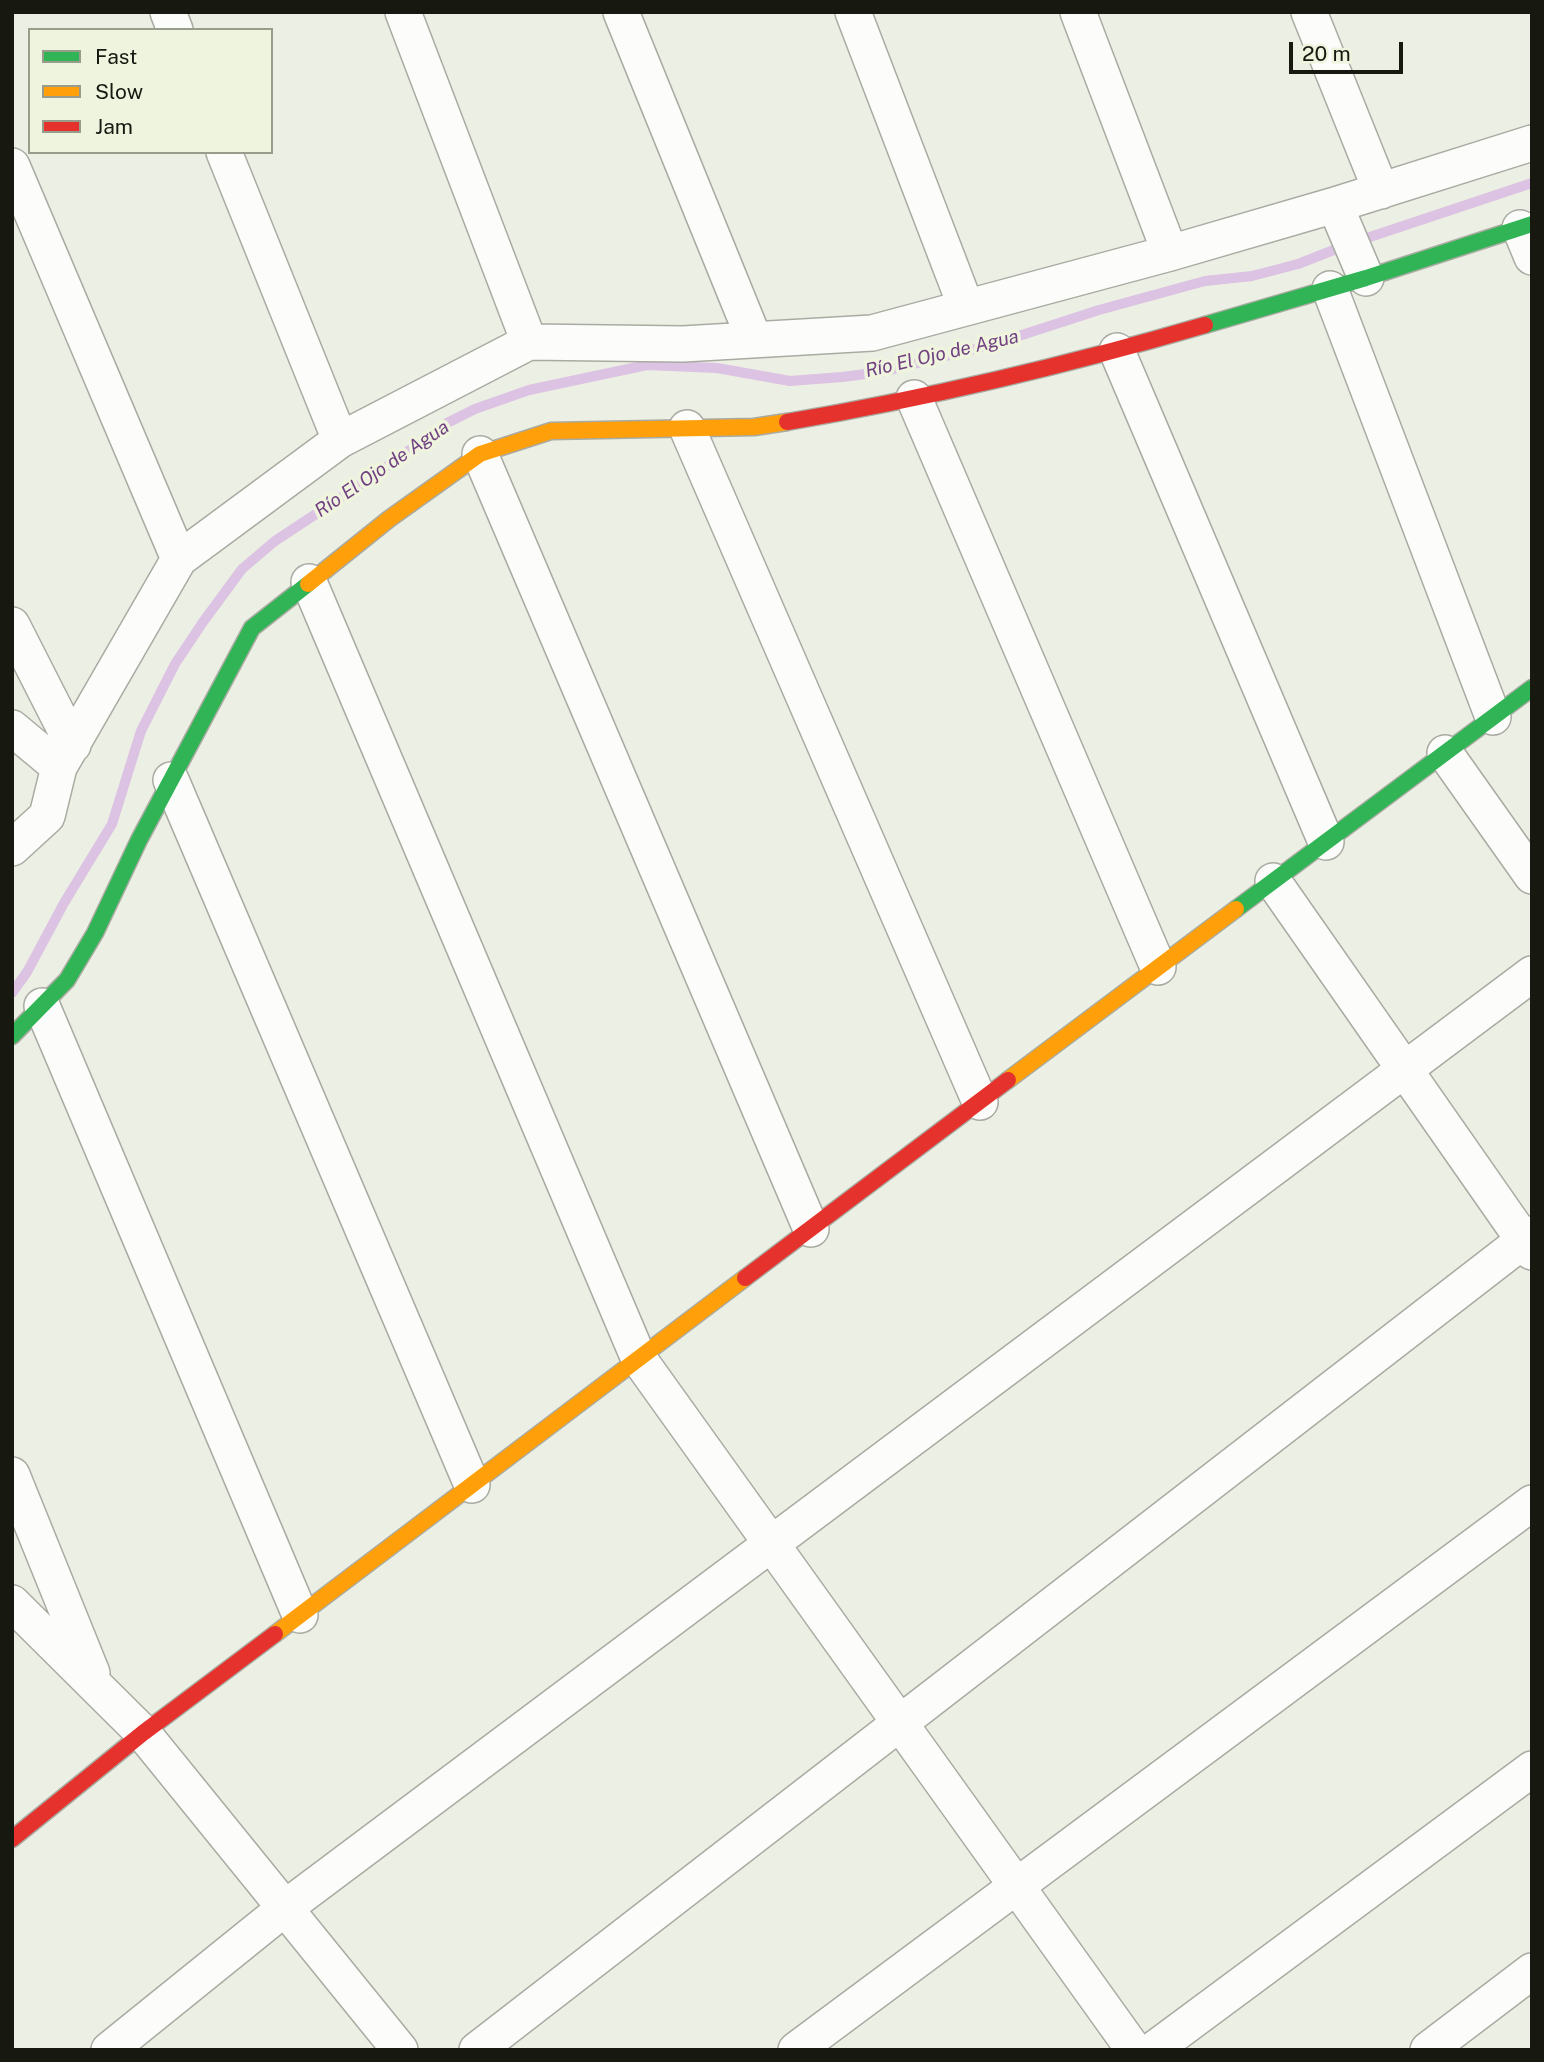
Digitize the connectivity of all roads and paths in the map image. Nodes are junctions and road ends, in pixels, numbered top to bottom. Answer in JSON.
{"nodes":[{"id":1,"x":403,"y":12,"type":"edge"},
{"id":2,"x":621,"y":12,"type":"edge"},
{"id":3,"x":853,"y":12,"type":"edge"},
{"id":4,"x":1078,"y":12,"type":"edge"},
{"id":5,"x":1309,"y":12,"type":"edge"},
{"id":6,"x":1532,"y":143,"type":"edge"},
{"id":7,"x":225,"y":154,"type":"edge"},
{"id":8,"x":12,"y":166,"type":"edge"},
{"id":9,"x":1381,"y":191,"type":"junction"},
{"id":10,"x":1337,"y":210,"type":"junction"},
{"id":11,"x":1528,"y":236,"type":"edge"},
{"id":12,"x":1170,"y":253,"type":"junction"},
{"id":13,"x":1364,"y":272,"type":"junction"},
{"id":14,"x":1330,"y":289,"type":"junction"},
{"id":15,"x":966,"y":307,"type":"junction"},
{"id":16,"x":754,"y":340,"type":"junction"},
{"id":17,"x":530,"y":342,"type":"junction"},
{"id":18,"x":1117,"y":351,"type":"junction"},
{"id":19,"x":914,"y":398,"type":"junction"},
{"id":20,"x":687,"y":428,"type":"junction"},
{"id":21,"x":340,"y":440,"type":"junction"},
{"id":22,"x":480,"y":454,"type":"junction"},
{"id":23,"x":179,"y":559,"type":"junction"},
{"id":24,"x":309,"y":582,"type":"junction"},
{"id":25,"x":12,"y":625,"type":"edge"},
{"id":26,"x":1532,"y":688,"type":"edge"},
{"id":27,"x":1493,"y":717,"type":"junction"},
{"id":28,"x":12,"y":728,"type":"edge"},
{"id":29,"x":1445,"y":753,"type":"junction"},
{"id":30,"x":66,"y":756,"type":"junction"},
{"id":31,"x":171,"y":780,"type":"junction"},
{"id":32,"x":1326,"y":842,"type":"junction"},
{"id":33,"x":12,"y":848,"type":"edge"},
{"id":34,"x":1532,"y":876,"type":"edge"},
{"id":35,"x":1273,"y":881,"type":"junction"},
{"id":36,"x":1158,"y":967,"type":"junction"},
{"id":37,"x":1532,"y":974,"type":"edge"},
{"id":38,"x":42,"y":1006,"type":"junction"},
{"id":39,"x":12,"y":1036,"type":"edge"},
{"id":40,"x":1404,"y":1069,"type":"junction"},
{"id":41,"x":980,"y":1102,"type":"junction"},
{"id":42,"x":811,"y":1229,"type":"junction"},
{"id":43,"x":1529,"y":1242,"type":"edge"},
{"id":44,"x":639,"y":1359,"type":"junction"},
{"id":45,"x":12,"y":1475,"type":"edge"},
{"id":46,"x":472,"y":1485,"type":"junction"},
{"id":47,"x":1532,"y":1503,"type":"edge"},
{"id":48,"x":772,"y":1543,"type":"junction"},
{"id":49,"x":12,"y":1603,"type":"edge"},
{"id":50,"x":300,"y":1615,"type":"junction"},
{"id":51,"x":97,"y":1686,"type":"junction"},
{"id":52,"x":899,"y":1722,"type":"junction"},
{"id":53,"x":143,"y":1733,"type":"junction"},
{"id":54,"x":1532,"y":1769,"type":"edge"},
{"id":55,"x":12,"y":1839,"type":"edge"},
{"id":56,"x":1017,"y":1886,"type":"junction"},
{"id":57,"x":285,"y":1908,"type":"junction"},
{"id":58,"x":1529,"y":1978,"type":"edge"},
{"id":59,"x":109,"y":2050,"type":"edge"},
{"id":60,"x":400,"y":2050,"type":"edge"},
{"id":61,"x":477,"y":2050,"type":"edge"},
{"id":62,"x":796,"y":2050,"type":"edge"},
{"id":63,"x":1134,"y":2050,"type":"edge"},
{"id":64,"x":1153,"y":2050,"type":"edge"},
{"id":65,"x":1428,"y":2050,"type":"edge"}],
"edges":[{"from":1,"to":17,"type":"street"},
{"from":2,"to":16,"type":"street"},
{"from":3,"to":15,"type":"street"},
{"from":4,"to":12,"type":"street"},
{"from":5,"to":9,"type":"street"},
{"from":6,"to":9,"type":"street"},
{"from":7,"to":21,"type":"street"},
{"from":8,"to":23,"type":"street"},
{"from":9,"to":10,"type":"street"},
{"from":10,"to":12,"type":"street"},
{"from":10,"to":13,"type":"street"},
{"from":11,"to":13,"type":"street"},
{"from":12,"to":15,"type":"street"},
{"from":13,"to":14,"type":"street"},
{"from":14,"to":18,"type":"street"},
{"from":14,"to":27,"type":"street"},
{"from":15,"to":16,"type":"street"},
{"from":16,"to":17,"type":"street"},
{"from":17,"to":21,"type":"street"},
{"from":18,"to":19,"type":"street"},
{"from":18,"to":32,"type":"street"},
{"from":19,"to":20,"type":"street"},
{"from":19,"to":36,"type":"street"},
{"from":20,"to":22,"type":"street"},
{"from":20,"to":41,"type":"street"},
{"from":21,"to":23,"type":"street"},
{"from":22,"to":24,"type":"street"},
{"from":22,"to":42,"type":"street"},
{"from":23,"to":30,"type":"street"},
{"from":24,"to":31,"type":"street"},
{"from":24,"to":44,"type":"street"},
{"from":25,"to":30,"type":"street"},
{"from":26,"to":27,"type":"street"},
{"from":27,"to":29,"type":"street"},
{"from":28,"to":30,"type":"street"},
{"from":29,"to":32,"type":"street"},
{"from":29,"to":34,"type":"street"},
{"from":30,"to":33,"type":"street"},
{"from":31,"to":38,"type":"street"},
{"from":31,"to":46,"type":"street"},
{"from":32,"to":35,"type":"street"},
{"from":35,"to":36,"type":"street"},
{"from":35,"to":40,"type":"street"},
{"from":36,"to":41,"type":"street"},
{"from":37,"to":40,"type":"street"},
{"from":38,"to":39,"type":"street"},
{"from":38,"to":50,"type":"street"},
{"from":40,"to":43,"type":"street"},
{"from":40,"to":48,"type":"street"},
{"from":41,"to":42,"type":"street"},
{"from":42,"to":44,"type":"street"},
{"from":43,"to":52,"type":"street"},
{"from":44,"to":46,"type":"street"},
{"from":44,"to":48,"type":"street"},
{"from":45,"to":51,"type":"street"},
{"from":46,"to":50,"type":"street"},
{"from":47,"to":56,"type":"street"},
{"from":48,"to":52,"type":"street"},
{"from":48,"to":57,"type":"street"},
{"from":49,"to":51,"type":"street"},
{"from":50,"to":53,"type":"street"},
{"from":51,"to":53,"type":"street"},
{"from":52,"to":56,"type":"street"},
{"from":52,"to":61,"type":"street"},
{"from":53,"to":55,"type":"street"},
{"from":53,"to":57,"type":"street"},
{"from":54,"to":64,"type":"street"},
{"from":56,"to":62,"type":"street"},
{"from":56,"to":63,"type":"street"},
{"from":57,"to":59,"type":"street"},
{"from":57,"to":60,"type":"street"},
{"from":58,"to":65,"type":"street"}]}
